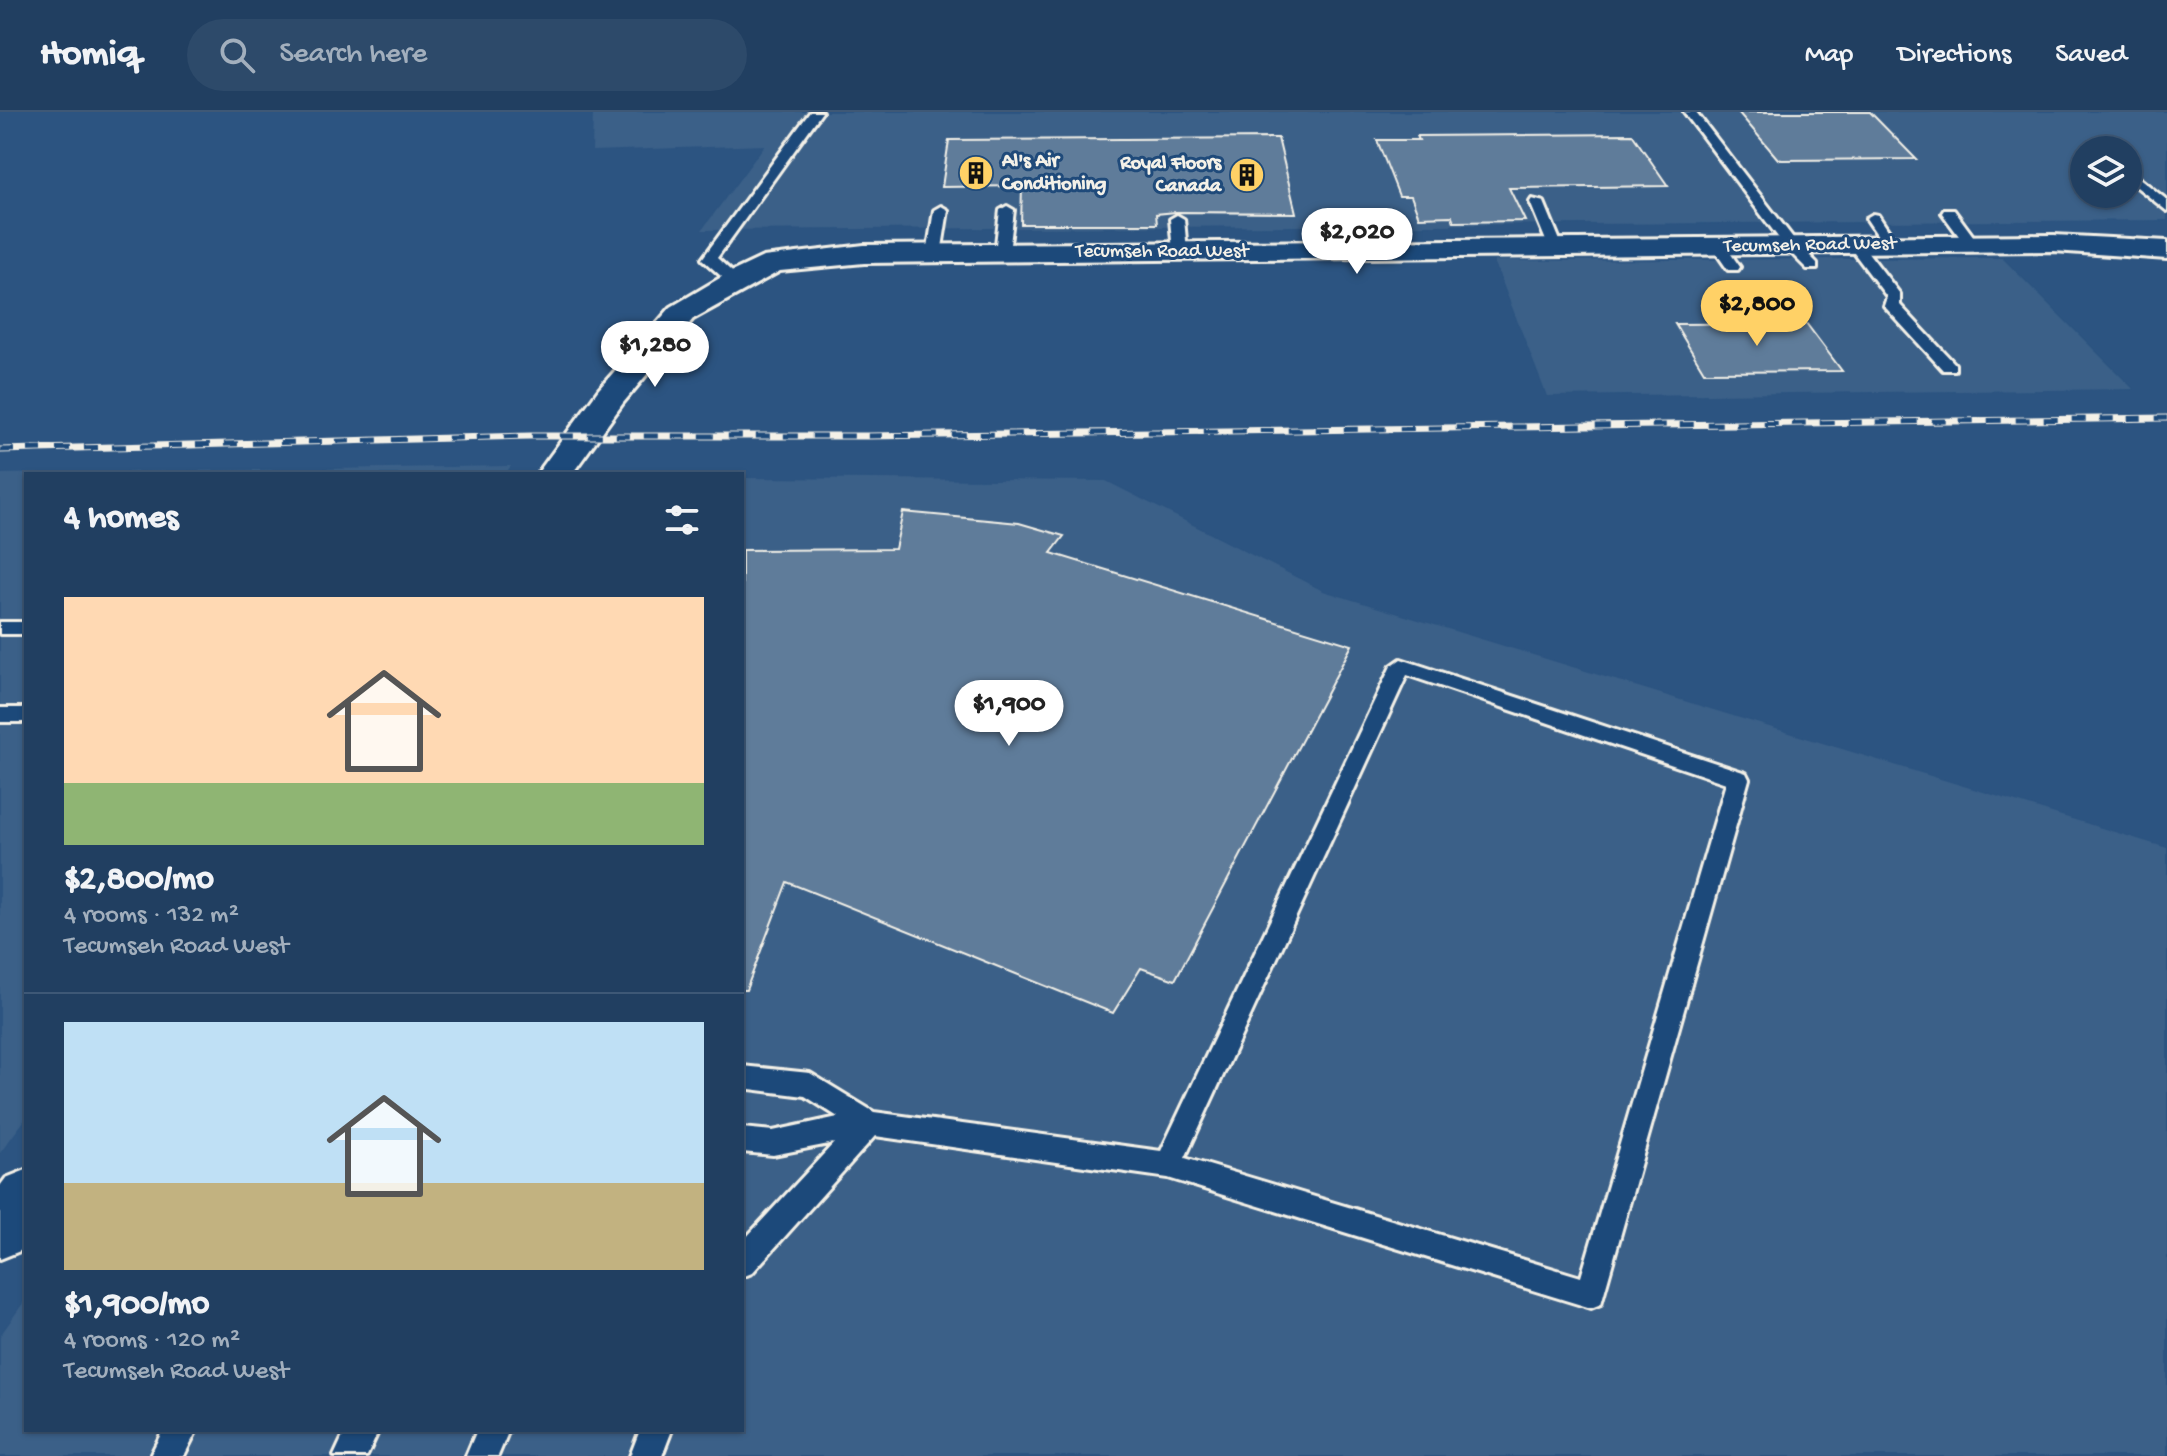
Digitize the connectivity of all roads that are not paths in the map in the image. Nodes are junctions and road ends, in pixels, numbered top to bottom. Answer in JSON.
{"nodes":[{"id":1,"x":816,"y":112,"type":"edge"},
{"id":2,"x":1690,"y":112,"type":"edge"},
{"id":3,"x":2142,"y":185,"type":"edge"},
{"id":4,"x":1537,"y":202,"type":"dead end"},
{"id":5,"x":2167,"y":207,"type":"edge"},
{"id":6,"x":941,"y":210,"type":"dead end"},
{"id":7,"x":1007,"y":210,"type":"dead end"},
{"id":8,"x":1949,"y":213,"type":"dead end"},
{"id":9,"x":1873,"y":218,"type":"dead end"},
{"id":10,"x":1177,"y":219,"type":"dead end"},
{"id":11,"x":1363,"y":222,"type":"dead end"},
{"id":12,"x":2167,"y":233,"type":"edge"},
{"id":13,"x":2054,"y":243,"type":"junction"},
{"id":14,"x":1972,"y":244,"type":"junction"},
{"id":15,"x":1855,"y":245,"type":"junction"},
{"id":16,"x":1891,"y":245,"type":"junction"},
{"id":17,"x":1556,"y":248,"type":"junction"},
{"id":18,"x":1373,"y":250,"type":"junction"},
{"id":19,"x":2167,"y":250,"type":"edge"},
{"id":20,"x":1180,"y":251,"type":"junction"},
{"id":21,"x":1002,"y":253,"type":"junction"},
{"id":22,"x":934,"y":254,"type":"junction"},
{"id":23,"x":1802,"y":256,"type":"junction"},
{"id":24,"x":735,"y":281,"type":"junction"},
{"id":25,"x":1949,"y":367,"type":"dead end"},
{"id":26,"x":555,"y":472,"type":"edge"},
{"id":27,"x":0,"y":628,"type":"edge"},
{"id":28,"x":24,"y":628,"type":"edge"},
{"id":29,"x":0,"y":715,"type":"edge"},
{"id":30,"x":24,"y":715,"type":"edge"},
{"id":31,"x":744,"y":1077,"type":"edge"},
{"id":32,"x":869,"y":1123,"type":"junction"},
{"id":33,"x":744,"y":1140,"type":"edge"},
{"id":34,"x":1168,"y":1165,"type":"junction"},
{"id":35,"x":24,"y":1199,"type":"edge"},
{"id":36,"x":0,"y":1232,"type":"edge"},
{"id":37,"x":744,"y":1261,"type":"edge"},
{"id":38,"x":180,"y":1432,"type":"edge"},
{"id":39,"x":362,"y":1432,"type":"edge"},
{"id":40,"x":492,"y":1432,"type":"edge"},
{"id":41,"x":655,"y":1432,"type":"edge"},
{"id":42,"x":166,"y":1456,"type":"edge"},
{"id":43,"x":350,"y":1456,"type":"edge"},
{"id":44,"x":482,"y":1456,"type":"edge"},
{"id":45,"x":646,"y":1456,"type":"edge"}],
"edges":[{"from":1,"to":24,"type":"lane"},
{"from":2,"to":23,"type":"lane"},
{"from":3,"to":5,"type":"lane"},
{"from":4,"to":17,"type":"lane"},
{"from":6,"to":22,"type":"lane"},
{"from":7,"to":21,"type":"lane"},
{"from":8,"to":14,"type":"lane"},
{"from":9,"to":16,"type":"lane"},
{"from":10,"to":20,"type":"lane"},
{"from":11,"to":18,"type":"lane"},
{"from":12,"to":13,"type":"main road","name":"Tecumseh Road West"},
{"from":13,"to":14,"type":"main road","name":"Tecumseh Road West"},
{"from":13,"to":19,"type":"main road","name":"Tecumseh Road West"},
{"from":14,"to":16,"type":"main road","name":"Tecumseh Road West"},
{"from":15,"to":16,"type":"main road","name":"Tecumseh Road West"},
{"from":15,"to":23,"type":"main road","name":"Tecumseh Road West"},
{"from":15,"to":25,"type":"lane"},
{"from":17,"to":18,"type":"main road","name":"Tecumseh Road West"},
{"from":17,"to":23,"type":"main road","name":"Tecumseh Road West"},
{"from":18,"to":20,"type":"main road","name":"Tecumseh Road West"},
{"from":20,"to":21,"type":"main road","name":"Tecumseh Road West"},
{"from":21,"to":22,"type":"main road","name":"Tecumseh Road West"},
{"from":22,"to":24,"type":"main road","name":"Tecumseh Road West"},
{"from":24,"to":26,"type":"main road","name":"Tecumseh Road West"},
{"from":27,"to":28,"type":"lane"},
{"from":29,"to":30,"type":"lane"},
{"from":31,"to":32,"type":"lane"},
{"from":32,"to":33,"type":"lane"},
{"from":32,"to":34,"type":"lane"},
{"from":32,"to":37,"type":"lane"},
{"from":34,"to":34,"type":"lane"},
{"from":35,"to":36,"type":"main road"},
{"from":38,"to":42,"type":"lane"},
{"from":39,"to":43,"type":"lane"},
{"from":40,"to":44,"type":"lane"},
{"from":41,"to":45,"type":"lane"}]}
